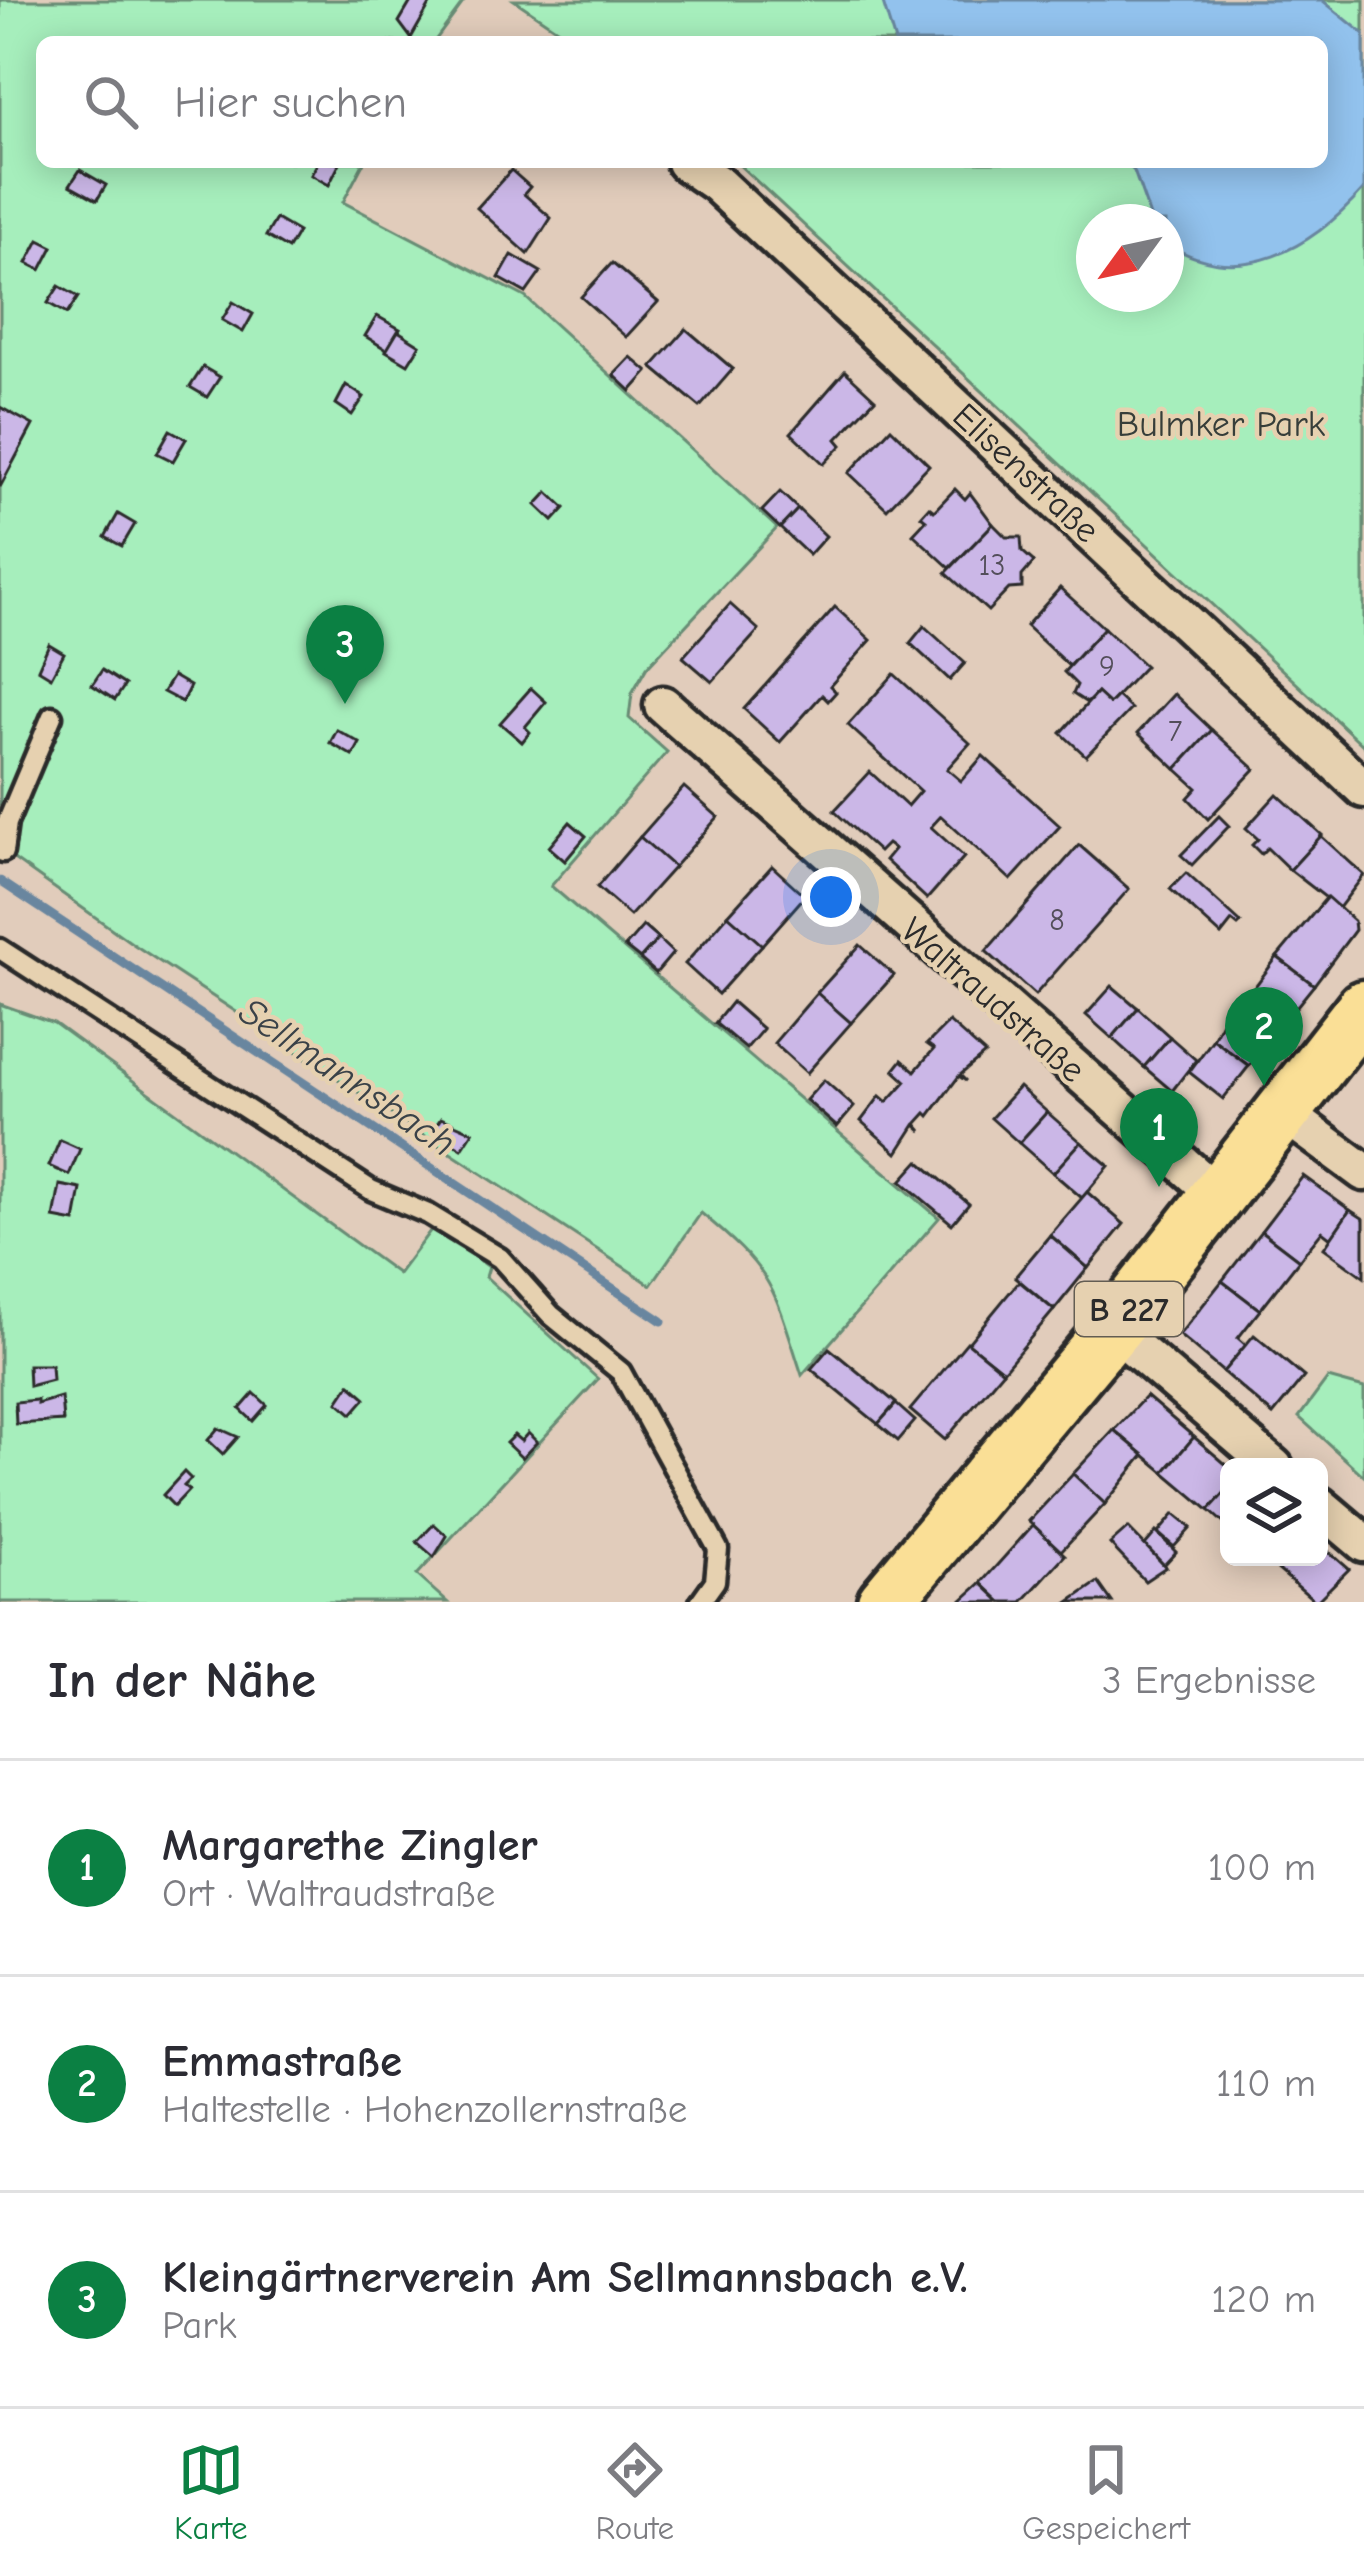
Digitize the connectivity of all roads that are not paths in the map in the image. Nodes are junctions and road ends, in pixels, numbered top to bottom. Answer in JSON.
{"nodes":[{"id":1,"x":694,"y":168,"type":"edge"},
{"id":2,"x":663,"y":705,"type":"dead end"},
{"id":3,"x":52,"y":716,"type":"dead end"},
{"id":4,"x":1364,"y":789,"type":"edge"},
{"id":5,"x":3,"y":852,"type":"dead end"},
{"id":6,"x":0,"y":950,"type":"edge"},
{"id":7,"x":1364,"y":1008,"type":"edge"},
{"id":8,"x":1284,"y":1113,"type":"junction"},
{"id":9,"x":1364,"y":1172,"type":"edge"},
{"id":10,"x":1219,"y":1196,"type":"junction"},
{"id":11,"x":1113,"y":1329,"type":"junction"},
{"id":12,"x":1264,"y":1458,"type":"edge"},
{"id":13,"x":1328,"y":1513,"type":"edge"},
{"id":14,"x":1364,"y":1544,"type":"edge"},
{"id":15,"x":700,"y":1602,"type":"edge"},
{"id":16,"x":885,"y":1602,"type":"edge"}],
"edges":[{"from":1,"to":4,"type":"street","name":"Elisenstraße"},
{"from":2,"to":10,"type":"street","name":"Waltraudstraße"},
{"from":3,"to":5,"type":"lane"},
{"from":6,"to":15,"type":"lane"},
{"from":7,"to":8,"type":"main road","number":"B 227"},
{"from":8,"to":9,"type":"street"},
{"from":8,"to":10,"type":"main road","number":"B 227"},
{"from":10,"to":11,"type":"main road","number":"B 227"},
{"from":11,"to":12,"type":"street"},
{"from":11,"to":16,"type":"main road","number":"B 227"},
{"from":13,"to":14,"type":"street"}]}
